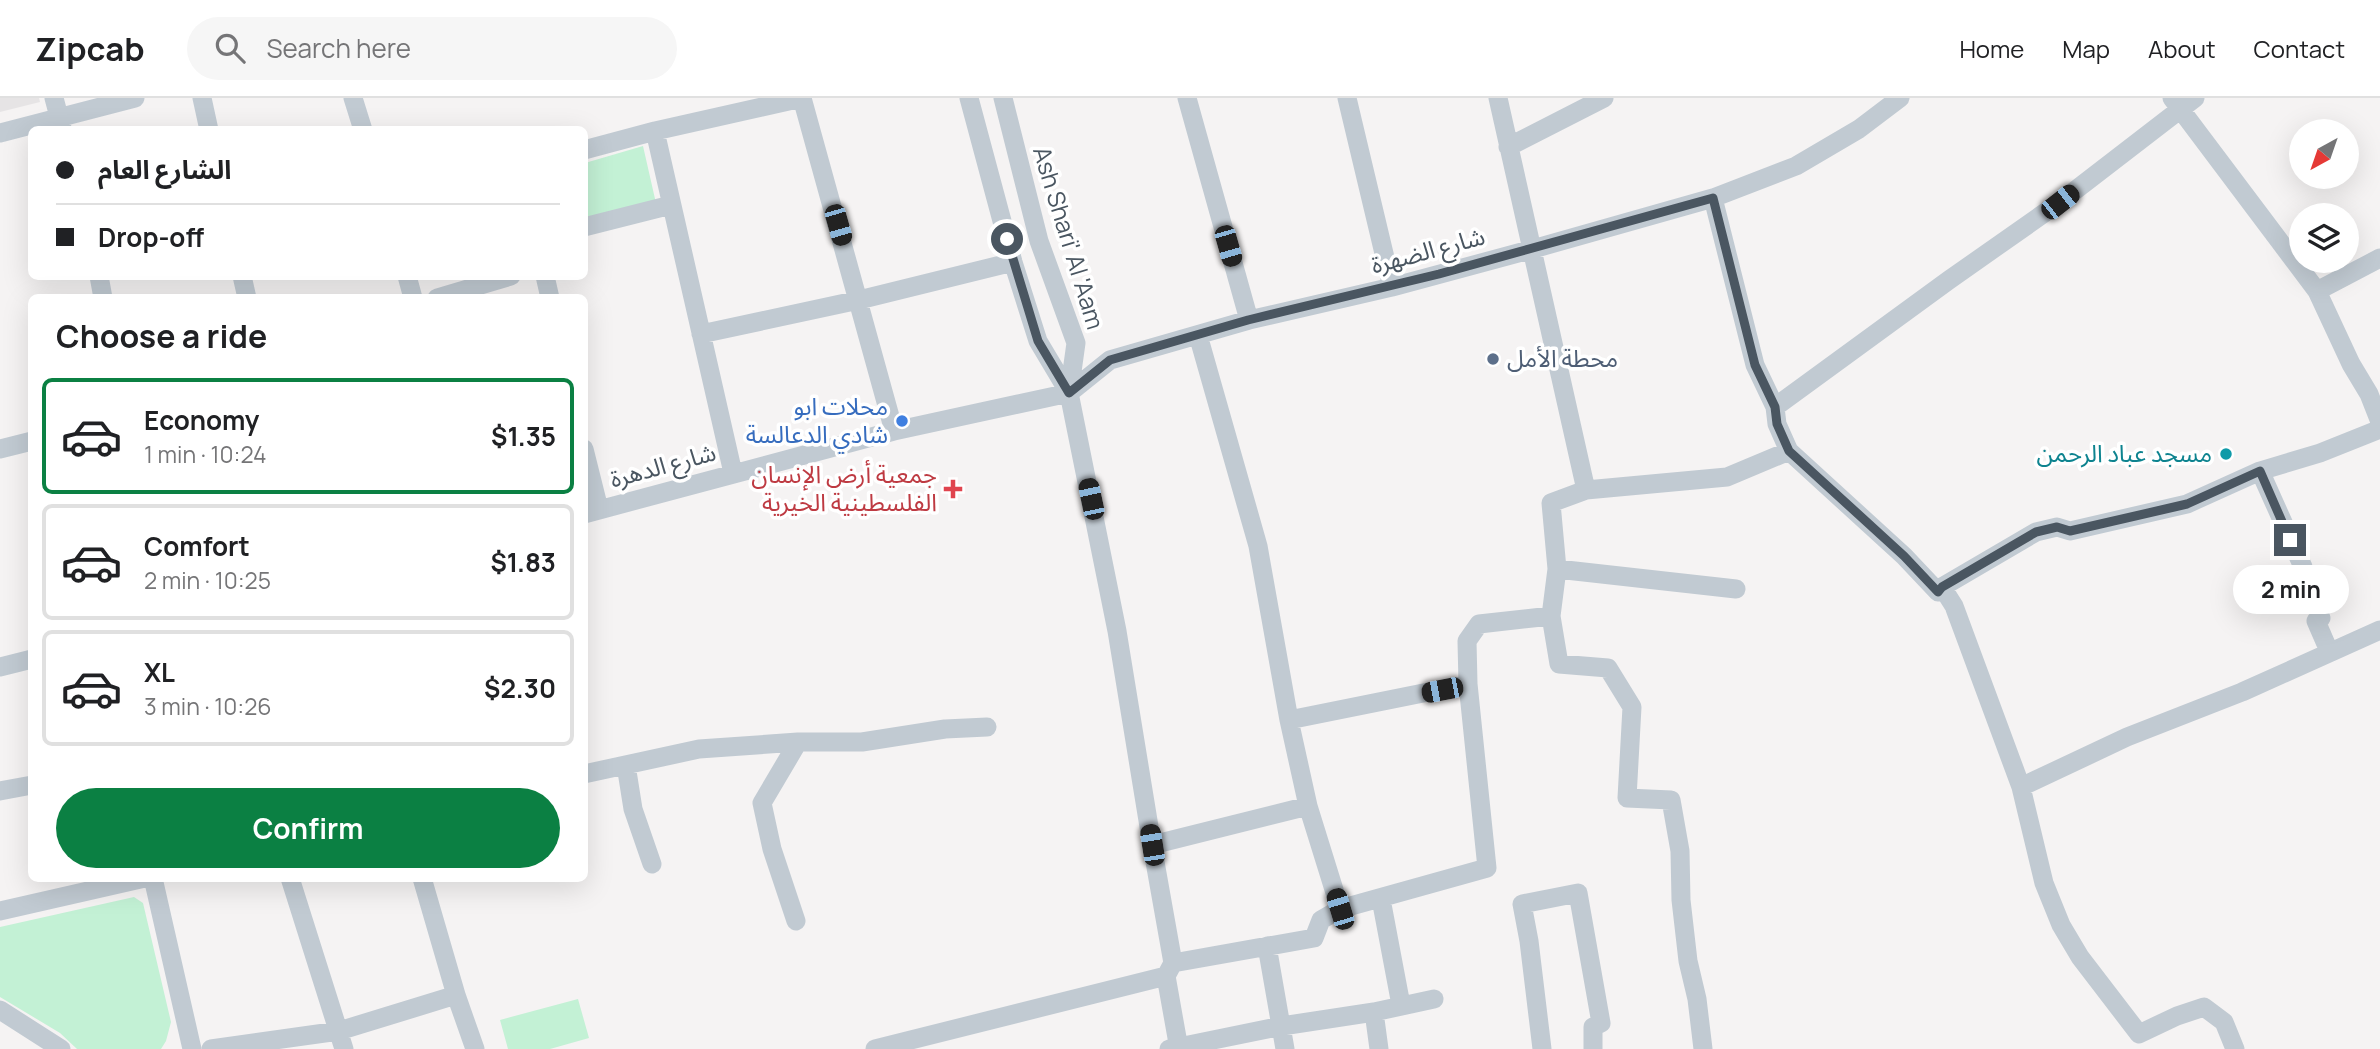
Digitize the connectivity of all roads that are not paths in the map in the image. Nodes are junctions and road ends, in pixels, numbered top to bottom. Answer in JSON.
{"nodes":[{"id":1,"x":54,"y":98,"type":"edge"},
{"id":2,"x":135,"y":98,"type":"edge"},
{"id":3,"x":202,"y":98,"type":"edge"},
{"id":4,"x":353,"y":98,"type":"edge"},
{"id":5,"x":802,"y":98,"type":"edge"},
{"id":6,"x":969,"y":98,"type":"edge"},
{"id":7,"x":1003,"y":98,"type":"edge"},
{"id":8,"x":1188,"y":98,"type":"edge"},
{"id":9,"x":1347,"y":98,"type":"edge"},
{"id":10,"x":1498,"y":98,"type":"edge"},
{"id":11,"x":1604,"y":98,"type":"edge"},
{"id":12,"x":1900,"y":98,"type":"edge"},
{"id":13,"x":2182,"y":102,"type":"edge"},
{"id":14,"x":61,"y":124,"type":"edge"},
{"id":15,"x":208,"y":126,"type":"edge"},
{"id":16,"x":362,"y":126,"type":"edge"},
{"id":17,"x":28,"y":129,"type":"edge"},
{"id":18,"x":655,"y":131,"type":"junction"},
{"id":19,"x":0,"y":134,"type":"edge"},
{"id":20,"x":1508,"y":147,"type":"junction"},
{"id":21,"x":588,"y":149,"type":"edge"},
{"id":22,"x":1713,"y":198,"type":"junction"},
{"id":23,"x":671,"y":205,"type":"junction"},
{"id":24,"x":588,"y":226,"type":"edge"},
{"id":25,"x":1533,"y":249,"type":"junction"},
{"id":26,"x":2380,"y":258,"type":"edge"},
{"id":27,"x":1013,"y":262,"type":"junction"},
{"id":28,"x":498,"y":280,"type":"edge"},
{"id":29,"x":1392,"y":287,"type":"junction"},
{"id":30,"x":2317,"y":291,"type":"junction"},
{"id":31,"x":450,"y":294,"type":"edge"},
{"id":32,"x":859,"y":300,"type":"junction"},
{"id":33,"x":1248,"y":320,"type":"junction"},
{"id":34,"x":701,"y":334,"type":"junction"},
{"id":35,"x":1198,"y":335,"type":"junction"},
{"id":36,"x":1069,"y":393,"type":"junction"},
{"id":37,"x":1775,"y":407,"type":"junction"},
{"id":38,"x":958,"y":416,"type":"joint"},
{"id":39,"x":2380,"y":422,"type":"edge"},
{"id":40,"x":2380,"y":429,"type":"edge"},
{"id":41,"x":894,"y":431,"type":"junction"},
{"id":42,"x":28,"y":442,"type":"edge"},
{"id":43,"x":0,"y":449,"type":"edge"},
{"id":44,"x":1789,"y":451,"type":"junction"},
{"id":45,"x":2260,"y":471,"type":"junction"},
{"id":46,"x":733,"y":472,"type":"junction"},
{"id":47,"x":588,"y":480,"type":"edge"},
{"id":48,"x":1586,"y":490,"type":"junction"},
{"id":49,"x":592,"y":511,"type":"edge"},
{"id":50,"x":1557,"y":569,"type":"junction"},
{"id":51,"x":1942,"y":587,"type":"junction"},
{"id":52,"x":1736,"y":589,"type":"dead end"},
{"id":53,"x":1551,"y":616,"type":"junction"},
{"id":54,"x":2380,"y":630,"type":"edge"},
{"id":55,"x":2329,"y":651,"type":"junction"},
{"id":56,"x":28,"y":660,"type":"edge"},
{"id":57,"x":0,"y":667,"type":"edge"},
{"id":58,"x":1468,"y":684,"type":"junction"},
{"id":59,"x":1289,"y":720,"type":"junction"},
{"id":60,"x":987,"y":727,"type":"dead end"},
{"id":61,"x":798,"y":742,"type":"junction"},
{"id":62,"x":626,"y":765,"type":"junction"},
{"id":63,"x":588,"y":773,"type":"edge"},
{"id":64,"x":28,"y":786,"type":"edge"},
{"id":65,"x":2021,"y":787,"type":"junction"},
{"id":66,"x":0,"y":791,"type":"edge"},
{"id":67,"x":1308,"y":806,"type":"junction"},
{"id":68,"x":1152,"y":845,"type":"junction"},
{"id":69,"x":652,"y":864,"type":"dead end"},
{"id":70,"x":127,"y":882,"type":"edge"},
{"id":71,"x":154,"y":882,"type":"edge"},
{"id":72,"x":291,"y":882,"type":"edge"},
{"id":73,"x":423,"y":882,"type":"edge"},
{"id":74,"x":1381,"y":899,"type":"junction"},
{"id":75,"x":1340,"y":909,"type":"junction"},
{"id":76,"x":0,"y":911,"type":"edge"},
{"id":77,"x":796,"y":921,"type":"dead end"},
{"id":78,"x":1267,"y":946,"type":"junction"},
{"id":79,"x":1170,"y":969,"type":"junction"},
{"id":80,"x":456,"y":995,"type":"junction"},
{"id":81,"x":1434,"y":999,"type":"dead end"},
{"id":82,"x":1401,"y":1005,"type":"junction"},
{"id":83,"x":0,"y":1010,"type":"edge"},
{"id":84,"x":1374,"y":1012,"type":"junction"},
{"id":85,"x":1282,"y":1026,"type":"junction"},
{"id":86,"x":342,"y":1040,"type":"edge"},
{"id":87,"x":2140,"y":1042,"type":"edge"},
{"id":88,"x":1175,"y":1048,"type":"edge"},
{"id":89,"x":61,"y":1049,"type":"edge"},
{"id":90,"x":192,"y":1049,"type":"edge"},
{"id":91,"x":211,"y":1049,"type":"edge"},
{"id":92,"x":475,"y":1049,"type":"edge"},
{"id":93,"x":875,"y":1049,"type":"edge"},
{"id":94,"x":1285,"y":1049,"type":"edge"},
{"id":95,"x":1379,"y":1049,"type":"edge"},
{"id":96,"x":1542,"y":1049,"type":"edge"},
{"id":97,"x":1593,"y":1049,"type":"edge"},
{"id":98,"x":1703,"y":1049,"type":"edge"},
{"id":99,"x":2235,"y":1049,"type":"edge"}],
"edges":[{"from":1,"to":14,"type":"street"},
{"from":2,"to":14,"type":"street"},
{"from":3,"to":15,"type":"street"},
{"from":4,"to":16,"type":"street"},
{"from":5,"to":18,"type":"street"},
{"from":5,"to":32,"type":"street"},
{"from":6,"to":27,"type":"street"},
{"from":7,"to":36,"type":"street","name":"Ash Shari' Al 'Aam"},
{"from":8,"to":33,"type":"street"},
{"from":9,"to":29,"type":"street"},
{"from":10,"to":20,"type":"street"},
{"from":11,"to":20,"type":"street"},
{"from":12,"to":22,"type":"street","name":"شارع الضهرة"},
{"from":13,"to":30,"type":"street"},
{"from":13,"to":37,"type":"street"},
{"from":17,"to":19,"type":"street"},
{"from":18,"to":21,"type":"street"},
{"from":18,"to":23,"type":"street"},
{"from":20,"to":25,"type":"street"},
{"from":22,"to":25,"type":"street","name":"شارع الضهرة"},
{"from":22,"to":37,"type":"street"},
{"from":23,"to":24,"type":"street"},
{"from":23,"to":34,"type":"street"},
{"from":25,"to":29,"type":"street","name":"شارع الضهرة"},
{"from":25,"to":48,"type":"street"},
{"from":26,"to":30,"type":"street"},
{"from":27,"to":32,"type":"street"},
{"from":27,"to":36,"type":"street"},
{"from":28,"to":31,"type":"street"},
{"from":29,"to":33,"type":"street","name":"شارع الضهرة"},
{"from":30,"to":39,"type":"street"},
{"from":32,"to":34,"type":"street"},
{"from":32,"to":41,"type":"street"},
{"from":33,"to":35,"type":"street","name":"شارع الضهرة"},
{"from":34,"to":46,"type":"street"},
{"from":35,"to":36,"type":"street","name":"شارع الضهرة"},
{"from":35,"to":59,"type":"street"},
{"from":36,"to":38,"type":"street","name":"شارع الضهرة"},
{"from":36,"to":68,"type":"street"},
{"from":37,"to":44,"type":"street"},
{"from":38,"to":41,"type":"street","name":"شارع الدهرة"},
{"from":40,"to":45,"type":"street"},
{"from":41,"to":46,"type":"street","name":"شارع الدهرة"},
{"from":42,"to":43,"type":"street"},
{"from":44,"to":48,"type":"street"},
{"from":44,"to":51,"type":"street"},
{"from":45,"to":51,"type":"street"},
{"from":45,"to":55,"type":"street"},
{"from":46,"to":49,"type":"street","name":"شارع الدهرة"},
{"from":47,"to":49,"type":"street"},
{"from":48,"to":50,"type":"street"},
{"from":50,"to":52,"type":"street"},
{"from":50,"to":53,"type":"street"},
{"from":51,"to":65,"type":"street"},
{"from":53,"to":58,"type":"street"},
{"from":53,"to":98,"type":"street"},
{"from":54,"to":55,"type":"street"},
{"from":55,"to":65,"type":"street"},
{"from":56,"to":57,"type":"street"},
{"from":58,"to":59,"type":"street"},
{"from":58,"to":74,"type":"street"},
{"from":59,"to":67,"type":"street"},
{"from":60,"to":61,"type":"street"},
{"from":61,"to":62,"type":"street"},
{"from":61,"to":77,"type":"street"},
{"from":62,"to":63,"type":"street"},
{"from":62,"to":69,"type":"street"},
{"from":64,"to":66,"type":"street"},
{"from":65,"to":87,"type":"street"},
{"from":67,"to":68,"type":"street"},
{"from":67,"to":75,"type":"street"},
{"from":68,"to":79,"type":"street"},
{"from":70,"to":76,"type":"street"},
{"from":71,"to":90,"type":"street"},
{"from":72,"to":86,"type":"street"},
{"from":73,"to":80,"type":"street"},
{"from":74,"to":75,"type":"street"},
{"from":74,"to":82,"type":"street"},
{"from":75,"to":78,"type":"street"},
{"from":78,"to":79,"type":"street"},
{"from":78,"to":85,"type":"street"},
{"from":79,"to":88,"type":"street"},
{"from":79,"to":93,"type":"street"},
{"from":80,"to":86,"type":"street"},
{"from":80,"to":92,"type":"street"},
{"from":81,"to":82,"type":"street"},
{"from":82,"to":84,"type":"street"},
{"from":83,"to":89,"type":"street"},
{"from":84,"to":85,"type":"street"},
{"from":84,"to":95,"type":"street"},
{"from":85,"to":88,"type":"street"},
{"from":85,"to":94,"type":"street"},
{"from":86,"to":91,"type":"street"},
{"from":87,"to":99,"type":"street"},
{"from":96,"to":97,"type":"street"}]}
